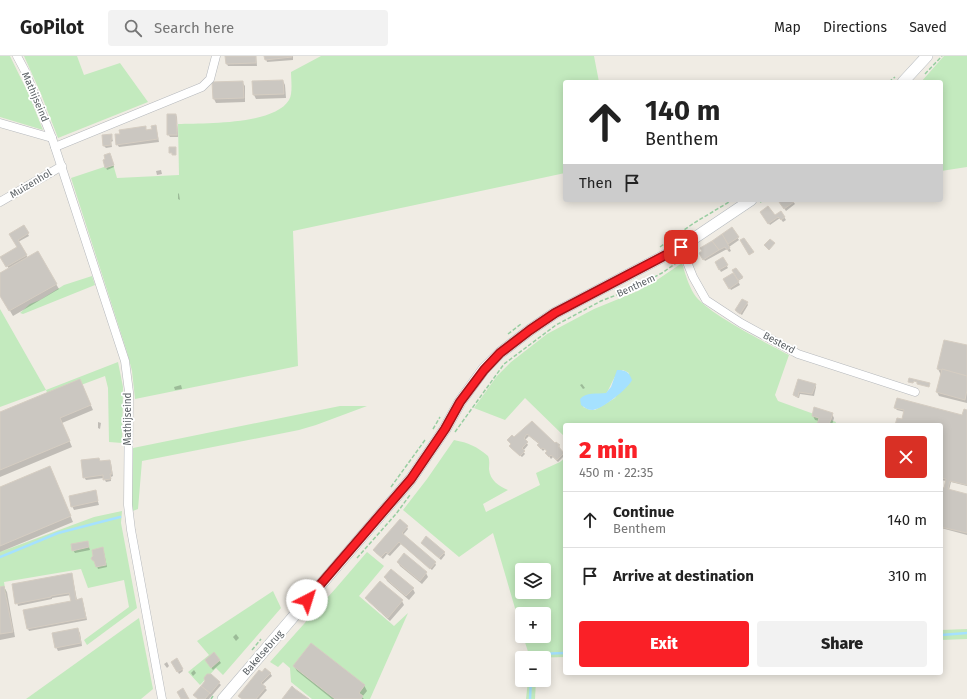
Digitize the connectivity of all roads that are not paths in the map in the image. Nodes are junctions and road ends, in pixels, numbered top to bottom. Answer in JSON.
{"nodes":[{"id":1,"x":16,"y":56,"type":"edge"},
{"id":2,"x":216,"y":56,"type":"edge"},
{"id":3,"x":927,"y":56,"type":"edge"},
{"id":4,"x":905,"y":80,"type":"edge"},
{"id":5,"x":0,"y":122,"type":"edge"},
{"id":6,"x":52,"y":138,"type":"junction"},
{"id":7,"x":55,"y":147,"type":"junction"},
{"id":8,"x":62,"y":166,"type":"junction"},
{"id":9,"x":0,"y":202,"type":"edge"},
{"id":10,"x":754,"y":202,"type":"edge"},
{"id":11,"x":683,"y":252,"type":"junction"},
{"id":12,"x":915,"y":392,"type":"dead end"},
{"id":13,"x":411,"y":479,"type":"joint"},
{"id":14,"x":162,"y":699,"type":"edge"},
{"id":15,"x":223,"y":699,"type":"edge"}],
"edges":[{"from":1,"to":6,"type":"street","name":"Mathijseind"},
{"from":2,"to":7,"type":"street"},
{"from":3,"to":4,"type":"main road"},
{"from":5,"to":6,"type":"street","name":"Mathijseind"},
{"from":6,"to":7,"type":"street","name":"Mathijseind"},
{"from":7,"to":8,"type":"street","name":"Mathijseind"},
{"from":8,"to":9,"type":"street","name":"Muizenhol"},
{"from":8,"to":14,"type":"street","name":"Mathijseind"},
{"from":10,"to":11,"type":"main road","name":"Benthem"},
{"from":11,"to":12,"type":"street","name":"Besterd"},
{"from":11,"to":13,"type":"main road","name":"Benthem"},
{"from":13,"to":15,"type":"main road","name":"Bakelsebrug"}]}
